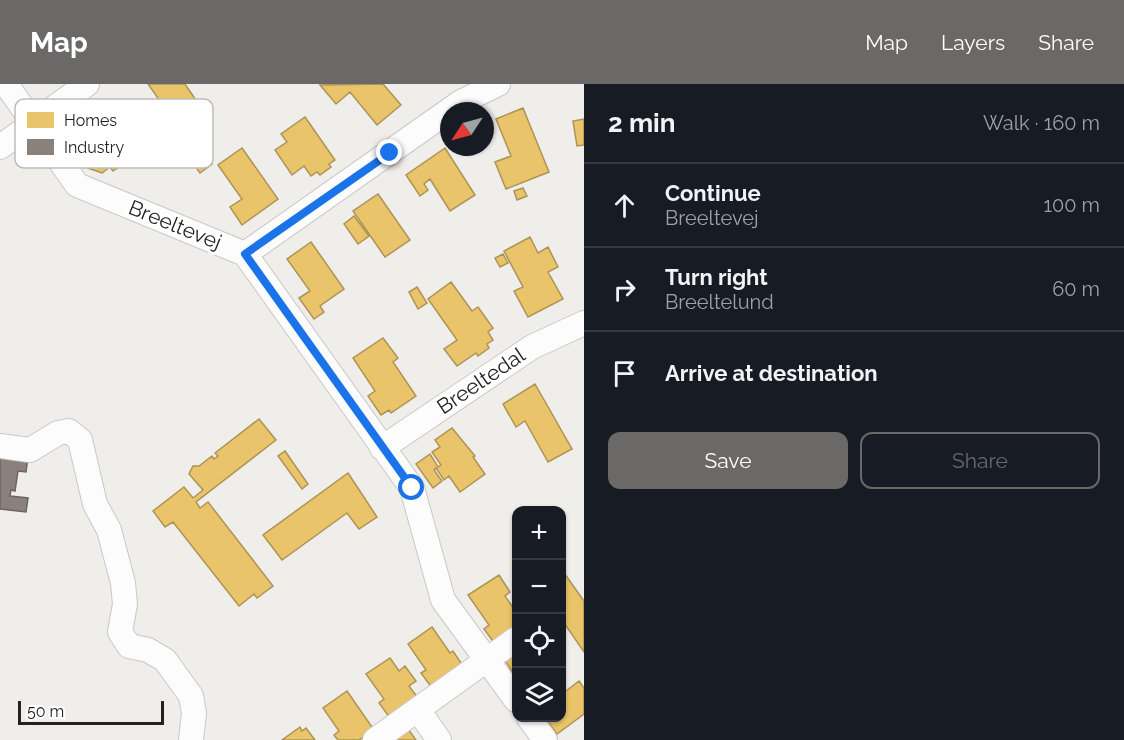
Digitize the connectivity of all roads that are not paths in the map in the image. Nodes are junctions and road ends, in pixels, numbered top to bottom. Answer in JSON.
{"nodes":[{"id":1,"x":6,"y":84,"type":"edge"},
{"id":2,"x":87,"y":84,"type":"edge"},
{"id":3,"x":498,"y":84,"type":"edge"},
{"id":4,"x":17,"y":99,"type":"edge"},
{"id":5,"x":67,"y":99,"type":"edge"},
{"id":6,"x":15,"y":136,"type":"edge"},
{"id":7,"x":0,"y":147,"type":"edge"},
{"id":8,"x":65,"y":168,"type":"edge"},
{"id":9,"x":245,"y":254,"type":"junction"},
{"id":10,"x":584,"y":323,"type":"edge"},
{"id":11,"x":0,"y":446,"type":"edge"},
{"id":12,"x":382,"y":448,"type":"junction"},
{"id":13,"x":512,"y":642,"type":"edge"},
{"id":14,"x":488,"y":660,"type":"junction"},
{"id":15,"x":512,"y":694,"type":"edge"},
{"id":16,"x":418,"y":710,"type":"junction"},
{"id":17,"x":532,"y":722,"type":"edge"},
{"id":18,"x":191,"y":740,"type":"edge"},
{"id":19,"x":375,"y":740,"type":"edge"},
{"id":20,"x":439,"y":740,"type":"edge"},
{"id":21,"x":545,"y":740,"type":"edge"}],
"edges":[{"from":1,"to":4,"type":"street","name":"Breeltevej"},
{"from":2,"to":5,"type":"street"},
{"from":3,"to":9,"type":"street"},
{"from":6,"to":7,"type":"street"},
{"from":8,"to":9,"type":"street","name":"Breeltevej"},
{"from":9,"to":12,"type":"street","name":"Breeltevej"},
{"from":10,"to":12,"type":"street","name":"Breeltedal"},
{"from":11,"to":18,"type":"street"},
{"from":12,"to":14,"type":"street","name":"Breeltevej"},
{"from":13,"to":14,"type":"street"},
{"from":14,"to":15,"type":"street","name":"Breeltevej"},
{"from":14,"to":16,"type":"street"},
{"from":16,"to":19,"type":"street"},
{"from":16,"to":20,"type":"street"},
{"from":17,"to":21,"type":"street"}]}
